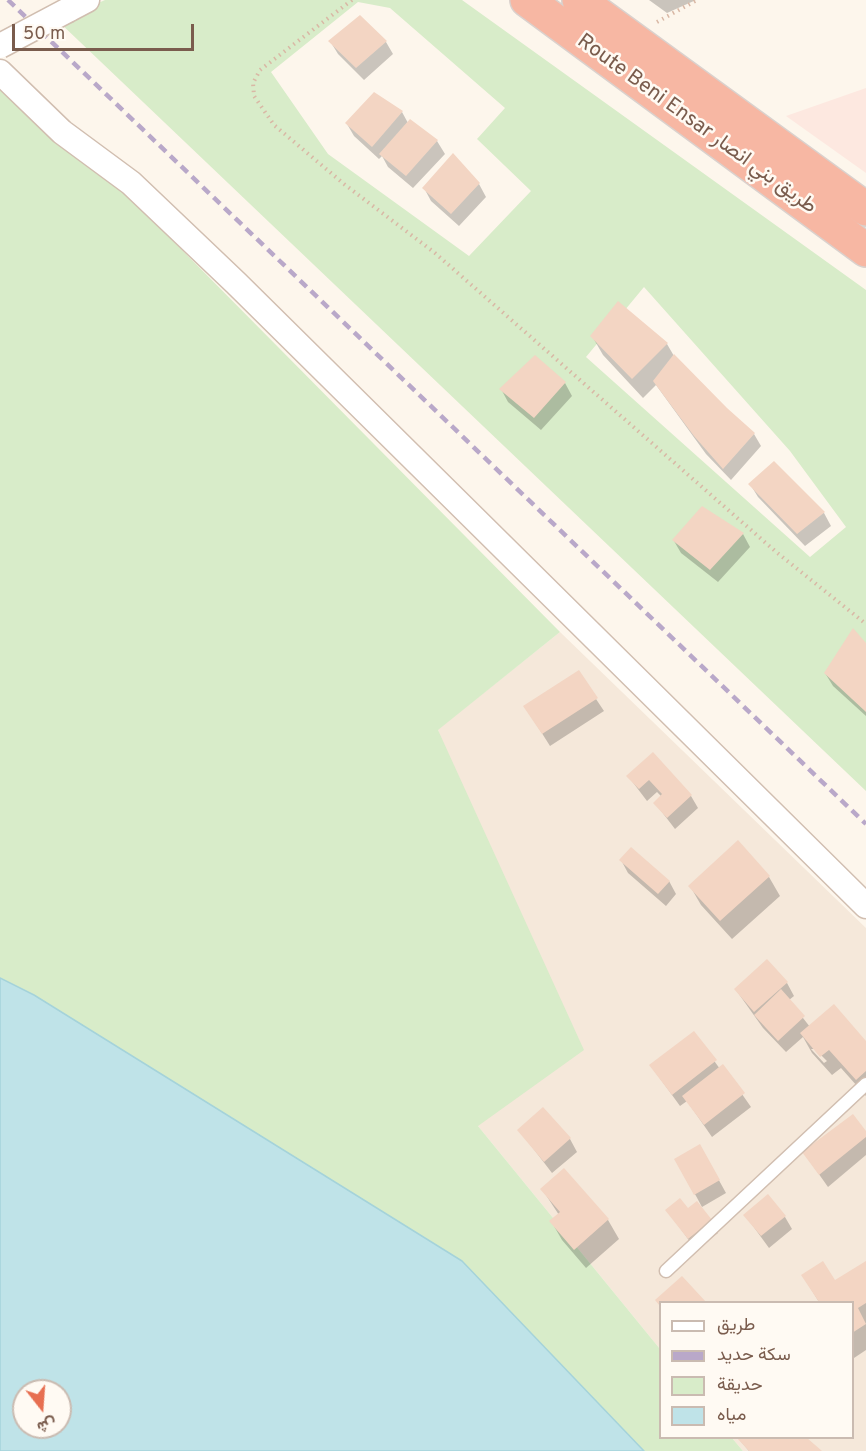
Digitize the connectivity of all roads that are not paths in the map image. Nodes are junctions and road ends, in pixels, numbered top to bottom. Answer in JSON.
{"nodes":[{"id":1,"x":526,"y":0,"type":"edge"},
{"id":2,"x":579,"y":0,"type":"edge"},
{"id":3,"x":78,"y":5,"type":"edge"},
{"id":4,"x":0,"y":46,"type":"edge"},
{"id":5,"x":0,"y":72,"type":"edge"},
{"id":6,"x":866,"y":209,"type":"edge"},
{"id":7,"x":866,"y":250,"type":"edge"},
{"id":8,"x":866,"y":906,"type":"edge"},
{"id":9,"x":865,"y":1087,"type":"edge"},
{"id":10,"x":666,"y":1271,"type":"dead end"}],
"edges":[{"from":1,"to":7,"type":"highway","name":"Route Beni Ensar طريق بني انصار"},
{"from":2,"to":6,"type":"highway","name":"Route Beni Ensar طريق بني انصار"},
{"from":3,"to":4,"type":"street","bridge":true},
{"from":5,"to":8,"type":"street"},
{"from":9,"to":10,"type":"lane"}]}
